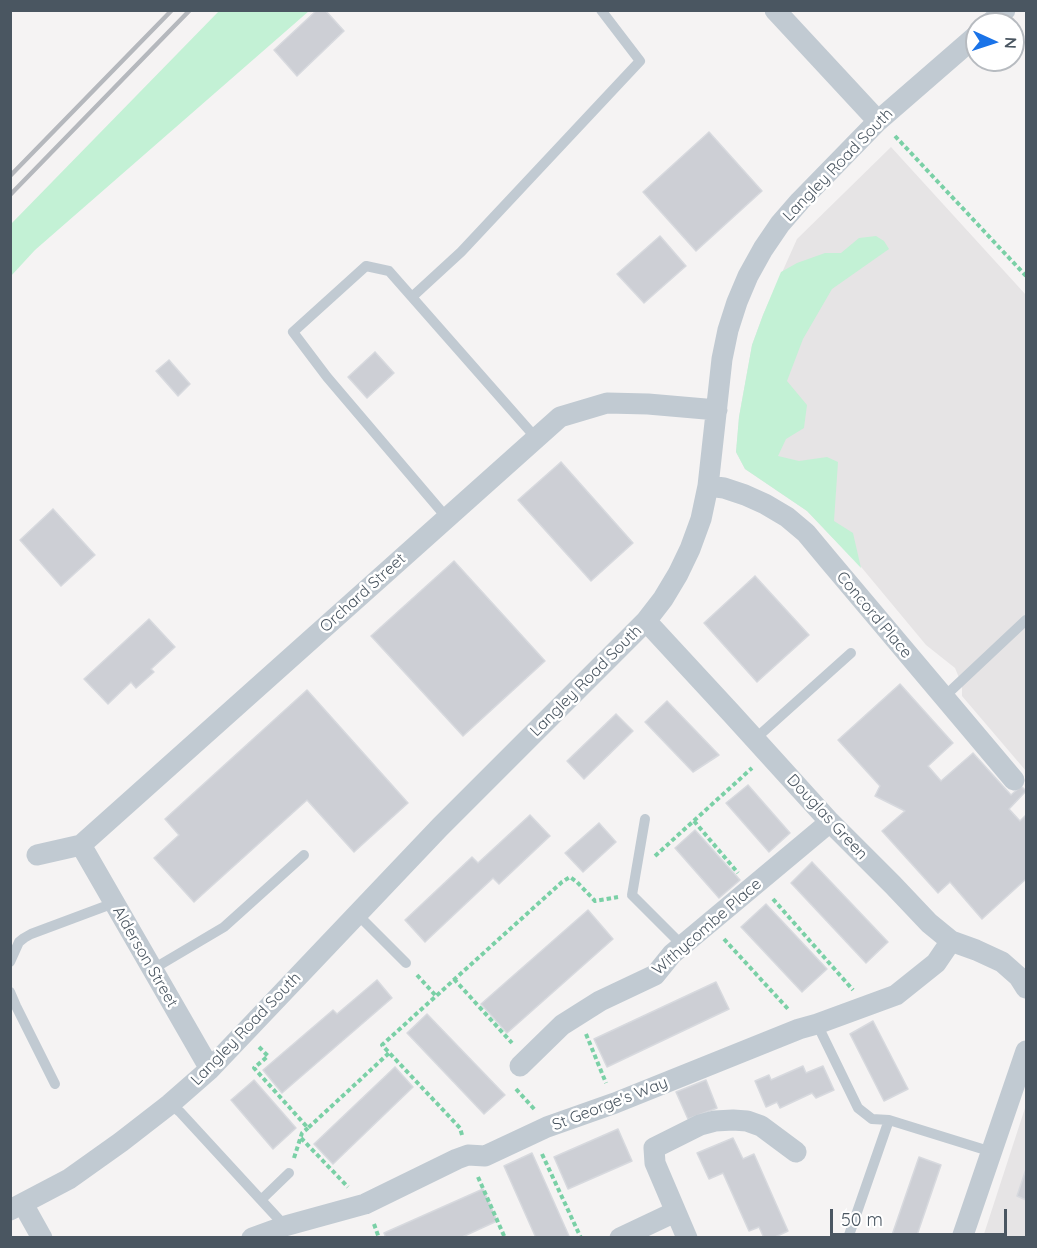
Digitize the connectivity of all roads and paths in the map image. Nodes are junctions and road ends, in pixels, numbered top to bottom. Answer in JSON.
{"nodes":[{"id":1,"x":601,"y":10,"type":"edge"},
{"id":2,"x":775,"y":10,"type":"edge"},
{"id":3,"x":965,"y":46,"type":"edge"},
{"id":4,"x":878,"y":122,"type":"junction"},
{"id":5,"x":1026,"y":276,"type":"edge"},
{"id":6,"x":412,"y":297,"type":"junction"},
{"id":7,"x":717,"y":410,"type":"junction"},
{"id":8,"x":536,"y":438,"type":"junction"},
{"id":9,"x":708,"y":486,"type":"junction"},
{"id":10,"x":447,"y":518,"type":"junction"},
{"id":11,"x":1026,"y":620,"type":"edge"},
{"id":12,"x":646,"y":621,"type":"junction"},
{"id":13,"x":851,"y":653,"type":"dead end"},
{"id":14,"x":944,"y":697,"type":"junction"},
{"id":15,"x":761,"y":747,"type":"junction"},
{"id":16,"x":1014,"y":780,"type":"dead end"},
{"id":17,"x":645,"y":819,"type":"dead end"},
{"id":18,"x":694,"y":821,"type":"junction"},
{"id":19,"x":830,"y":822,"type":"junction"},
{"id":20,"x":81,"y":845,"type":"junction"},
{"id":21,"x":37,"y":855,"type":"dead end"},
{"id":22,"x":303,"y":855,"type":"dead end"},
{"id":23,"x":639,"y":857,"type":"junction"},
{"id":24,"x":755,"y":885,"type":"junction"},
{"id":25,"x":632,"y":895,"type":"junction"},
{"id":26,"x":114,"y":903,"type":"junction"},
{"id":27,"x":357,"y":914,"type":"junction"},
{"id":28,"x":710,"y":923,"type":"junction"},
{"id":29,"x":951,"y":941,"type":"junction"},
{"id":30,"x":682,"y":946,"type":"junction"},
{"id":31,"x":10,"y":962,"type":"edge"},
{"id":32,"x":406,"y":963,"type":"joint"},
{"id":33,"x":153,"y":969,"type":"junction"},
{"id":34,"x":454,"y":979,"type":"junction"},
{"id":35,"x":1026,"y":988,"type":"edge"},
{"id":36,"x":10,"y":992,"type":"edge"},
{"id":37,"x":436,"y":996,"type":"junction"},
{"id":38,"x":861,"y":1008,"type":"junction"},
{"id":39,"x":578,"y":1014,"type":"junction"},
{"id":40,"x":808,"y":1027,"type":"junction"},
{"id":41,"x":245,"y":1034,"type":"junction"},
{"id":42,"x":1026,"y":1051,"type":"edge"},
{"id":43,"x":389,"y":1053,"type":"junction"},
{"id":44,"x":524,"y":1062,"type":"junction"},
{"id":45,"x":210,"y":1069,"type":"junction"},
{"id":46,"x":55,"y":1084,"type":"dead end"},
{"id":47,"x":615,"y":1103,"type":"junction"},
{"id":48,"x":170,"y":1104,"type":"junction"},
{"id":49,"x":889,"y":1120,"type":"junction"},
{"id":50,"x":308,"y":1128,"type":"junction"},
{"id":51,"x":540,"y":1131,"type":"junction"},
{"id":52,"x":301,"y":1138,"type":"junction"},
{"id":53,"x":796,"y":1152,"type":"dead end"},
{"id":54,"x":992,"y":1152,"type":"junction"},
{"id":55,"x":471,"y":1155,"type":"junction"},
{"id":56,"x":289,"y":1173,"type":"joint"},
{"id":57,"x":261,"y":1200,"type":"junction"},
{"id":58,"x":365,"y":1204,"type":"junction"},
{"id":59,"x":17,"y":1207,"type":"edge"},
{"id":60,"x":675,"y":1212,"type":"junction"},
{"id":61,"x":285,"y":1226,"type":"junction"},
{"id":62,"x":42,"y":1238,"type":"edge"},
{"id":63,"x":252,"y":1238,"type":"edge"},
{"id":64,"x":505,"y":1238,"type":"edge"},
{"id":65,"x":581,"y":1238,"type":"edge"},
{"id":66,"x":620,"y":1238,"type":"edge"},
{"id":67,"x":687,"y":1238,"type":"edge"},
{"id":68,"x":848,"y":1238,"type":"edge"},
{"id":69,"x":962,"y":1238,"type":"edge"}],
"edges":[{"from":1,"to":6,"type":"lane"},
{"from":2,"to":4,"type":"street"},
{"from":3,"to":4,"type":"street","name":"Langley Road South"},
{"from":4,"to":5,"type":"path"},
{"from":4,"to":7,"type":"street","name":"Langley Road South"},
{"from":6,"to":8,"type":"lane"},
{"from":6,"to":10,"type":"lane"},
{"from":7,"to":8,"type":"street","name":"Orchard Street"},
{"from":7,"to":9,"type":"street","name":"Langley Road South"},
{"from":8,"to":10,"type":"street","name":"Orchard Street"},
{"from":9,"to":12,"type":"street","name":"Langley Road South"},
{"from":9,"to":14,"type":"street","name":"Concord Place"},
{"from":10,"to":20,"type":"street","name":"Orchard Street"},
{"from":11,"to":14,"type":"lane"},
{"from":12,"to":15,"type":"street","name":"Douglas Green"},
{"from":12,"to":27,"type":"street","name":"Langley Road South"},
{"from":13,"to":15,"type":"lane"},
{"from":14,"to":16,"type":"street","name":"Concord Place"},
{"from":15,"to":18,"type":"path"},
{"from":15,"to":19,"type":"street","name":"Douglas Green"},
{"from":17,"to":23,"type":"lane"},
{"from":18,"to":23,"type":"path"},
{"from":18,"to":24,"type":"path"},
{"from":19,"to":24,"type":"street","name":"Withycombe Place"},
{"from":19,"to":29,"type":"street","name":"Douglas Green"},
{"from":20,"to":21,"type":"street","name":"Orchard Street"},
{"from":20,"to":26,"type":"street","name":"Alderson Street"},
{"from":22,"to":33,"type":"lane"},
{"from":23,"to":25,"type":"lane"},
{"from":24,"to":28,"type":"street","name":"Withycombe Place"},
{"from":24,"to":38,"type":"path"},
{"from":25,"to":30,"type":"lane"},
{"from":25,"to":34,"type":"path"},
{"from":26,"to":31,"type":"lane"},
{"from":26,"to":33,"type":"street","name":"Alderson Street"},
{"from":27,"to":32,"type":"lane"},
{"from":27,"to":41,"type":"street","name":"Langley Road South"},
{"from":28,"to":30,"type":"street","name":"Withycombe Place"},
{"from":28,"to":40,"type":"path"},
{"from":29,"to":35,"type":"street","name":"Douglas Green"},
{"from":29,"to":38,"type":"street","name":"St George's Way"},
{"from":30,"to":39,"type":"street","name":"Withycombe Place"},
{"from":32,"to":37,"type":"path"},
{"from":33,"to":45,"type":"street","name":"Alderson Street"},
{"from":34,"to":37,"type":"path"},
{"from":34,"to":44,"type":"path"},
{"from":36,"to":46,"type":"lane"},
{"from":37,"to":43,"type":"path"},
{"from":38,"to":40,"type":"street","name":"St George's Way"},
{"from":39,"to":44,"type":"street","name":"Withycombe Place"},
{"from":39,"to":47,"type":"path"},
{"from":40,"to":47,"type":"street","name":"St George's Way"},
{"from":40,"to":49,"type":"lane"},
{"from":41,"to":45,"type":"street","name":"Langley Road South"},
{"from":41,"to":50,"type":"path"},
{"from":42,"to":54,"type":"street"},
{"from":43,"to":50,"type":"path"},
{"from":43,"to":55,"type":"path"},
{"from":44,"to":51,"type":"path"},
{"from":45,"to":48,"type":"street","name":"Langley Road South"},
{"from":47,"to":51,"type":"street","name":"St George's Way"},
{"from":48,"to":57,"type":"lane"},
{"from":48,"to":59,"type":"street","name":"Langley Road South"},
{"from":49,"to":54,"type":"lane"},
{"from":49,"to":68,"type":"lane"},
{"from":50,"to":52,"type":"path"},
{"from":51,"to":55,"type":"street","name":"St George's Way"},
{"from":51,"to":65,"type":"path"},
{"from":52,"to":56,"type":"path"},
{"from":52,"to":58,"type":"path"},
{"from":53,"to":60,"type":"street"},
{"from":54,"to":69,"type":"street"},
{"from":55,"to":58,"type":"street","name":"St George's Way"},
{"from":55,"to":64,"type":"path"},
{"from":56,"to":57,"type":"lane"},
{"from":57,"to":61,"type":"lane"},
{"from":58,"to":61,"type":"street","name":"St George's Way"},
{"from":59,"to":62,"type":"street"},
{"from":60,"to":66,"type":"street"},
{"from":60,"to":67,"type":"street"},
{"from":61,"to":63,"type":"street","name":"St George's Way"}]}
